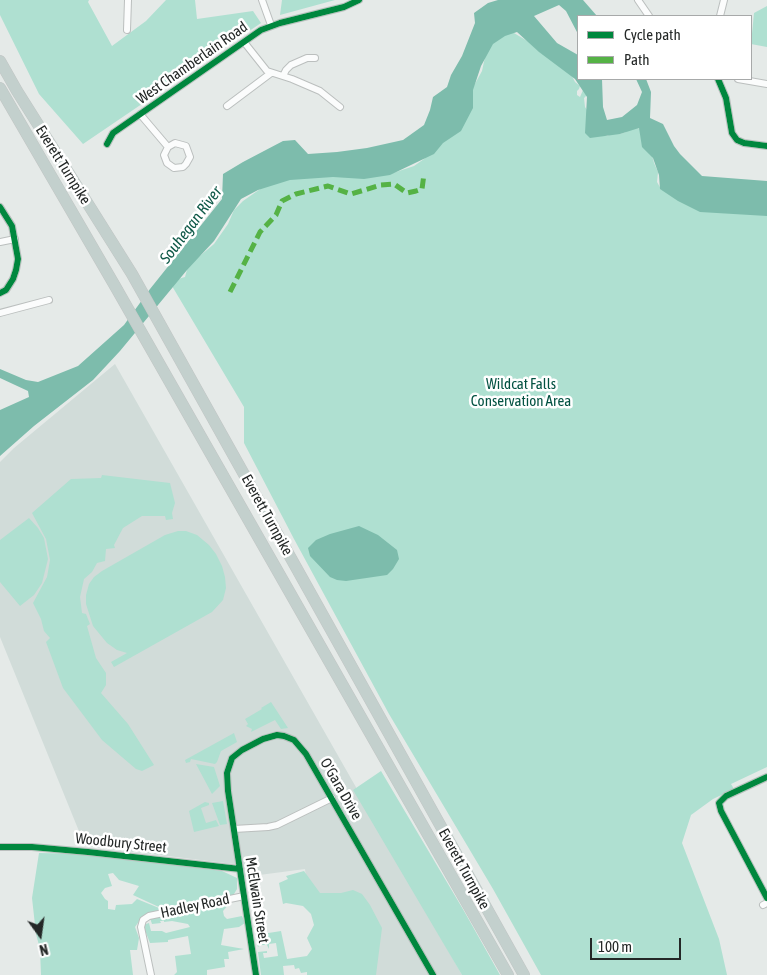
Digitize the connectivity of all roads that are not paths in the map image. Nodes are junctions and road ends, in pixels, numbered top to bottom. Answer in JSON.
{"nodes":[{"id":1,"x":128,"y":0,"type":"edge"},
{"id":2,"x":262,"y":0,"type":"edge"},
{"id":3,"x":359,"y":0,"type":"edge"},
{"id":4,"x":638,"y":0,"type":"edge"},
{"id":5,"x":724,"y":0,"type":"edge"},
{"id":6,"x":648,"y":15,"type":"edge"},
{"id":7,"x":720,"y":15,"type":"edge"},
{"id":8,"x":271,"y":26,"type":"junction"},
{"id":9,"x":127,"y":30,"type":"dead end"},
{"id":10,"x":244,"y":42,"type":"junction"},
{"id":11,"x":315,"y":58,"type":"dead end"},
{"id":12,"x":0,"y":61,"type":"edge"},
{"id":13,"x":271,"y":73,"type":"junction"},
{"id":14,"x":283,"y":76,"type":"junction"},
{"id":15,"x":718,"y":80,"type":"edge"},
{"id":16,"x":744,"y":80,"type":"edge"},
{"id":17,"x":767,"y":84,"type":"edge"},
{"id":18,"x":0,"y":88,"type":"edge"},
{"id":19,"x":227,"y":106,"type":"dead end"},
{"id":20,"x":340,"y":107,"type":"dead end"},
{"id":21,"x":140,"y":114,"type":"junction"},
{"id":22,"x":107,"y":144,"type":"dead end"},
{"id":23,"x":767,"y":146,"type":"edge"},
{"id":24,"x":168,"y":147,"type":"junction"},
{"id":25,"x":0,"y":207,"type":"edge"},
{"id":26,"x":15,"y":239,"type":"junction"},
{"id":27,"x":0,"y":242,"type":"edge"},
{"id":28,"x":0,"y":293,"type":"edge"},
{"id":29,"x":49,"y":300,"type":"dead end"},
{"id":30,"x":0,"y":313,"type":"edge"},
{"id":31,"x":767,"y":777,"type":"edge"},
{"id":32,"x":332,"y":798,"type":"junction"},
{"id":33,"x":234,"y":828,"type":"junction"},
{"id":34,"x":0,"y":847,"type":"edge"},
{"id":35,"x":240,"y":869,"type":"junction"},
{"id":36,"x":244,"y":896,"type":"junction"},
{"id":37,"x":767,"y":898,"type":"edge"},
{"id":38,"x":151,"y":975,"type":"edge"},
{"id":39,"x":256,"y":975,"type":"edge"},
{"id":40,"x":433,"y":975,"type":"edge"},
{"id":41,"x":508,"y":975,"type":"edge"},
{"id":42,"x":524,"y":975,"type":"edge"}],
"edges":[{"from":1,"to":9,"type":"street"},
{"from":2,"to":8,"type":"street"},
{"from":3,"to":8,"type":"street","name":"West Chamberlain Road"},
{"from":4,"to":6,"type":"street"},
{"from":5,"to":7,"type":"street"},
{"from":8,"to":10,"type":"street","name":"West Chamberlain Road"},
{"from":10,"to":13,"type":"street"},
{"from":10,"to":21,"type":"street","name":"West Chamberlain Road"},
{"from":11,"to":14,"type":"street"},
{"from":12,"to":42,"type":"highway","name":"Everett Turnpike"},
{"from":13,"to":14,"type":"street"},
{"from":13,"to":19,"type":"street"},
{"from":14,"to":20,"type":"street"},
{"from":15,"to":23,"type":"street"},
{"from":16,"to":17,"type":"street"},
{"from":18,"to":41,"type":"highway","name":"Everett Turnpike"},
{"from":21,"to":22,"type":"street","name":"West Chamberlain Road"},
{"from":21,"to":24,"type":"street"},
{"from":24,"to":24,"type":"street"},
{"from":25,"to":26,"type":"street"},
{"from":26,"to":27,"type":"street"},
{"from":26,"to":28,"type":"street"},
{"from":29,"to":30,"type":"street"},
{"from":31,"to":37,"type":"street"},
{"from":32,"to":33,"type":"street"},
{"from":32,"to":33,"type":"street","name":"O'Gara Drive"},
{"from":32,"to":40,"type":"street","name":"O'Gara Drive"},
{"from":33,"to":35,"type":"street","name":"McElwain Street"},
{"from":34,"to":35,"type":"street","name":"Woodbury Street"},
{"from":35,"to":36,"type":"street","name":"McElwain Street"},
{"from":36,"to":38,"type":"street","name":"Hadley Road"},
{"from":36,"to":39,"type":"street","name":"McElwain Street"}]}
